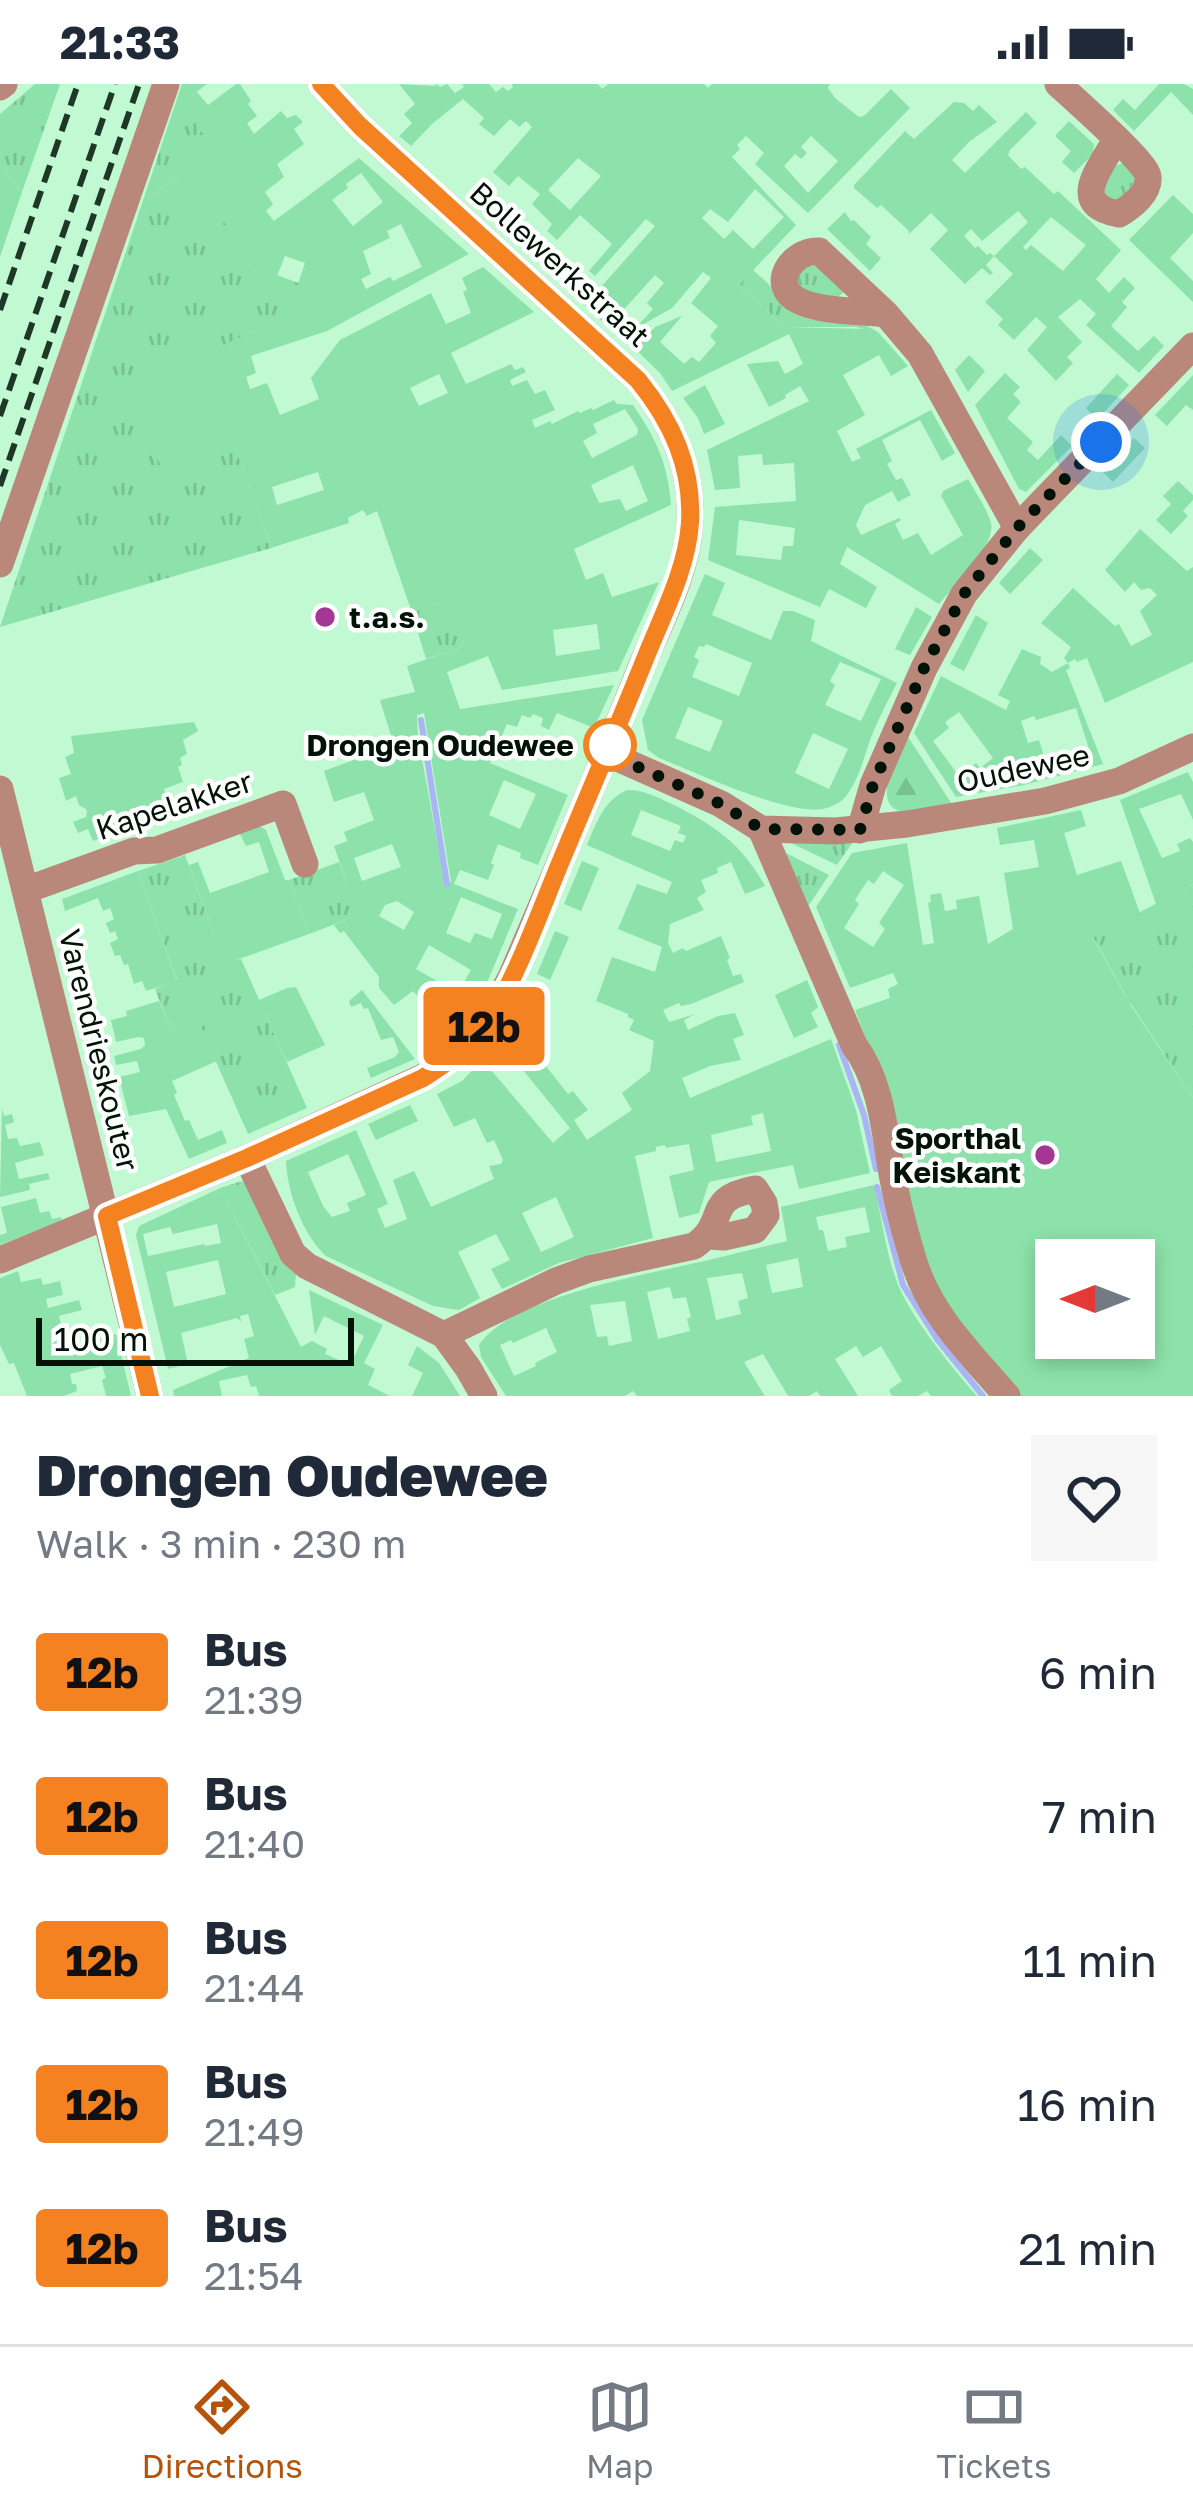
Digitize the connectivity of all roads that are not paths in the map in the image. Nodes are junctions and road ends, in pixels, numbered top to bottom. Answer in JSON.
{"nodes":[{"id":1,"x":166,"y":84,"type":"edge"},
{"id":2,"x":321,"y":84,"type":"edge"},
{"id":3,"x":1058,"y":84,"type":"edge"},
{"id":4,"x":1116,"y":140,"type":"dead end"},
{"id":5,"x":886,"y":314,"type":"dead end"},
{"id":6,"x":1193,"y":346,"type":"edge"},
{"id":7,"x":1017,"y":528,"type":"junction"},
{"id":8,"x":0,"y":564,"type":"edge"},
{"id":9,"x":1193,"y":747,"type":"edge"},
{"id":10,"x":607,"y":753,"type":"junction"},
{"id":11,"x":0,"y":789,"type":"edge"},
{"id":12,"x":761,"y":829,"type":"junction"},
{"id":13,"x":860,"y":830,"type":"junction"},
{"id":14,"x":304,"y":864,"type":"dead end"},
{"id":15,"x":26,"y":890,"type":"junction"},
{"id":16,"x":247,"y":1158,"type":"junction"},
{"id":17,"x":107,"y":1216,"type":"junction"},
{"id":18,"x":708,"y":1236,"type":"dead end"},
{"id":19,"x":0,"y":1260,"type":"edge"},
{"id":20,"x":444,"y":1335,"type":"junction"},
{"id":21,"x":150,"y":1396,"type":"edge"},
{"id":22,"x":484,"y":1396,"type":"edge"},
{"id":23,"x":1006,"y":1396,"type":"edge"}],
"edges":[{"from":1,"to":8,"type":"street"},
{"from":2,"to":10,"type":"street","name":"Bollewerkstraat"},
{"from":3,"to":4,"type":"street"},
{"from":5,"to":7,"type":"street"},
{"from":6,"to":7,"type":"street"},
{"from":7,"to":13,"type":"street"},
{"from":9,"to":13,"type":"street","name":"Oudewee"},
{"from":10,"to":12,"type":"street","name":"Oudewee"},
{"from":10,"to":16,"type":"street","name":"Bollewerkstraat"},
{"from":11,"to":15,"type":"street","name":"Varendrieskouter"},
{"from":12,"to":13,"type":"street","name":"Oudewee"},
{"from":12,"to":23,"type":"street"},
{"from":14,"to":15,"type":"street","name":"Kapelakker"},
{"from":15,"to":17,"type":"street","name":"Varendrieskouter"},
{"from":16,"to":17,"type":"street","name":"Bollewerkstraat"},
{"from":16,"to":20,"type":"street"},
{"from":17,"to":19,"type":"street","name":"Bollewerkstraat"},
{"from":17,"to":21,"type":"street","name":"Varendrieskouter"},
{"from":18,"to":20,"type":"street"},
{"from":20,"to":22,"type":"street"}]}
